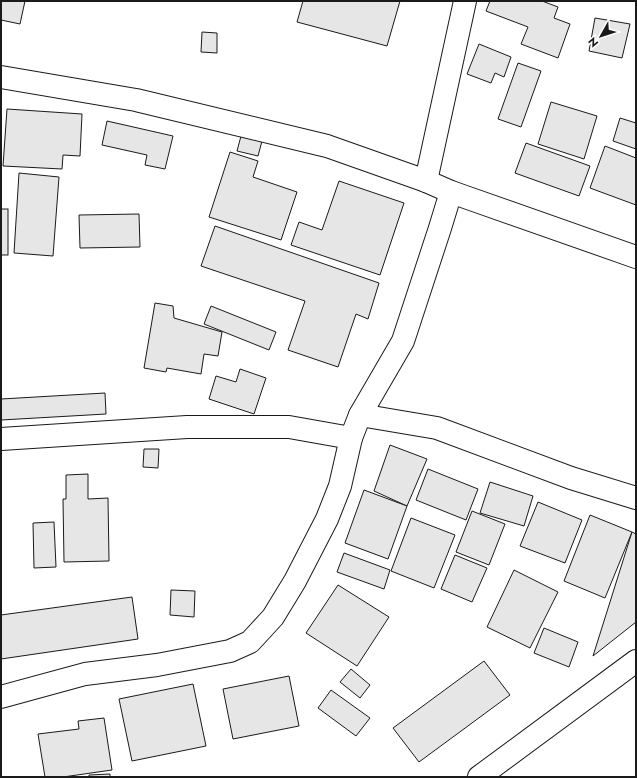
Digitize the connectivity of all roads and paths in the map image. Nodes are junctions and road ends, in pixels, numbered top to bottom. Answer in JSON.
{"nodes":[{"id":1,"x":465,"y":1,"type":"edge"},
{"id":2,"x":1,"y":78,"type":"edge"},
{"id":3,"x":426,"y":181,"type":"junction"},
{"id":4,"x":451,"y":192,"type":"junction"},
{"id":5,"x":636,"y":257,"type":"edge"},
{"id":6,"x":360,"y":415,"type":"junction"},
{"id":7,"x":352,"y":438,"type":"junction"},
{"id":8,"x":1,"y":439,"type":"edge"},
{"id":9,"x":636,"y":498,"type":"edge"},
{"id":10,"x":636,"y":661,"type":"edge"},
{"id":11,"x":1,"y":697,"type":"edge"},
{"id":12,"x":479,"y":777,"type":"edge"}],
"edges":[{"from":1,"to":3,"type":"street"},
{"from":2,"to":3,"type":"street"},
{"from":3,"to":4,"type":"street"},
{"from":4,"to":5,"type":"street"},
{"from":4,"to":6,"type":"street"},
{"from":6,"to":7,"type":"street"},
{"from":6,"to":9,"type":"street"},
{"from":7,"to":8,"type":"street"},
{"from":7,"to":11,"type":"street"},
{"from":10,"to":12,"type":"street"}]}
